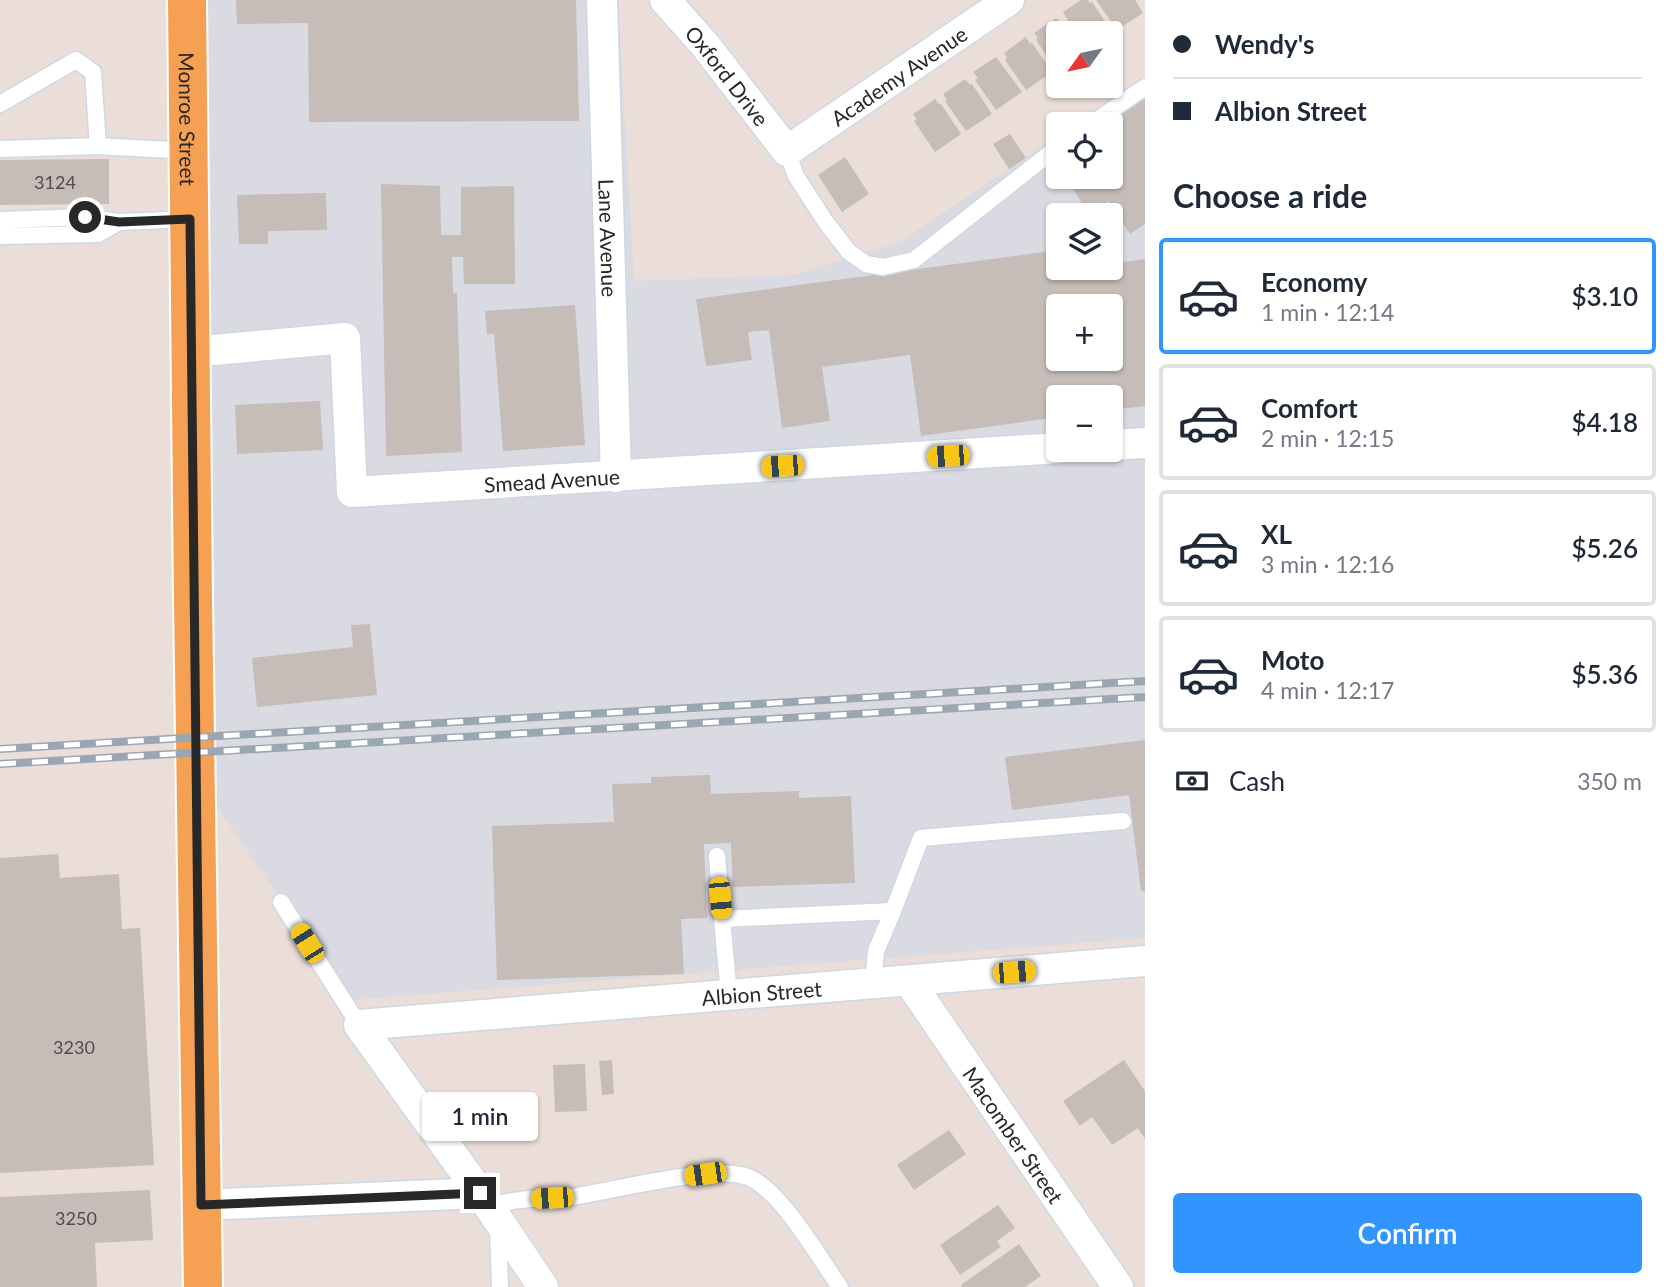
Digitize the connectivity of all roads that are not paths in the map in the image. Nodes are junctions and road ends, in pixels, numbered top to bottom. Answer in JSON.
{"nodes":[{"id":1,"x":187,"y":0,"type":"edge"},
{"id":2,"x":602,"y":0,"type":"edge"},
{"id":3,"x":665,"y":0,"type":"edge"},
{"id":4,"x":1009,"y":0,"type":"edge"},
{"id":5,"x":1145,"y":87,"type":"edge"},
{"id":6,"x":0,"y":104,"type":"edge"},
{"id":7,"x":1109,"y":112,"type":"edge"},
{"id":8,"x":98,"y":146,"type":"junction"},
{"id":9,"x":0,"y":149,"type":"edge"},
{"id":10,"x":189,"y":151,"type":"junction"},
{"id":11,"x":788,"y":151,"type":"junction"},
{"id":12,"x":1046,"y":156,"type":"edge"},
{"id":13,"x":190,"y":219,"type":"junction"},
{"id":14,"x":0,"y":220,"type":"edge"},
{"id":15,"x":119,"y":222,"type":"junction"},
{"id":16,"x":0,"y":236,"type":"edge"},
{"id":17,"x":191,"y":352,"type":"junction"},
{"id":18,"x":1145,"y":443,"type":"edge"},
{"id":19,"x":1123,"y":444,"type":"edge"},
{"id":20,"x":1046,"y":449,"type":"edge"},
{"id":21,"x":616,"y":477,"type":"junction"},
{"id":22,"x":1123,"y":821,"type":"dead end"},
{"id":23,"x":717,"y":856,"type":"dead end"},
{"id":24,"x":281,"y":902,"type":"dead end"},
{"id":25,"x":893,"y":911,"type":"junction"},
{"id":26,"x":722,"y":919,"type":"junction"},
{"id":27,"x":1145,"y":961,"type":"edge"},
{"id":28,"x":909,"y":981,"type":"junction"},
{"id":29,"x":873,"y":984,"type":"junction"},
{"id":30,"x":729,"y":995,"type":"junction"},
{"id":31,"x":369,"y":1023,"type":"junction"},
{"id":32,"x":201,"y":1205,"type":"junction"},
{"id":33,"x":489,"y":1206,"type":"junction"},
{"id":34,"x":203,"y":1287,"type":"edge"},
{"id":35,"x":500,"y":1287,"type":"edge"},
{"id":36,"x":543,"y":1287,"type":"edge"},
{"id":37,"x":840,"y":1287,"type":"edge"},
{"id":38,"x":1118,"y":1287,"type":"edge"}],
"edges":[{"from":1,"to":10,"type":"main road","name":"Monroe Street"},
{"from":2,"to":21,"type":"street","name":"Lane Avenue"},
{"from":3,"to":11,"type":"street","name":"Oxford Drive"},
{"from":4,"to":11,"type":"street","name":"Academy Avenue"},
{"from":5,"to":7,"type":"lane"},
{"from":6,"to":8,"type":"lane"},
{"from":8,"to":9,"type":"lane"},
{"from":8,"to":10,"type":"lane"},
{"from":10,"to":13,"type":"main road","name":"Monroe Street"},
{"from":11,"to":12,"type":"lane"},
{"from":13,"to":15,"type":"lane"},
{"from":13,"to":17,"type":"main road","name":"Monroe Street"},
{"from":14,"to":15,"type":"lane"},
{"from":15,"to":16,"type":"lane"},
{"from":17,"to":21,"type":"street","name":"Smead Avenue"},
{"from":17,"to":32,"type":"main road","name":"Monroe Street"},
{"from":18,"to":19,"type":"street"},
{"from":20,"to":21,"type":"street","name":"Smead Avenue"},
{"from":22,"to":25,"type":"lane"},
{"from":23,"to":26,"type":"lane"},
{"from":24,"to":31,"type":"lane"},
{"from":25,"to":26,"type":"lane"},
{"from":25,"to":29,"type":"lane"},
{"from":26,"to":30,"type":"lane"},
{"from":27,"to":28,"type":"street","name":"Albion Street"},
{"from":28,"to":29,"type":"street","name":"Albion Street"},
{"from":28,"to":38,"type":"street","name":"Macomber Street"},
{"from":29,"to":30,"type":"street","name":"Albion Street"},
{"from":30,"to":31,"type":"street","name":"Albion Street"},
{"from":31,"to":33,"type":"street"},
{"from":32,"to":33,"type":"street"},
{"from":32,"to":34,"type":"main road","name":"Monroe Street"},
{"from":33,"to":35,"type":"lane"},
{"from":33,"to":36,"type":"street"},
{"from":33,"to":37,"type":"lane"}]}
